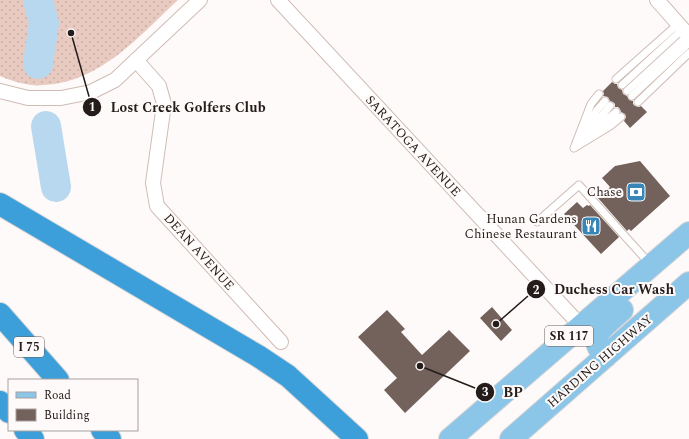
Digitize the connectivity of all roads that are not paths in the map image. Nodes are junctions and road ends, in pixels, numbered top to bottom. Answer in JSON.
{"nodes":[{"id":1,"x":200,"y":0,"type":"edge"},
{"id":2,"x":278,"y":0,"type":"edge"},
{"id":3,"x":657,"y":0,"type":"edge"},
{"id":4,"x":685,"y":33,"type":"edge"},
{"id":5,"x":689,"y":53,"type":"edge"},
{"id":6,"x":136,"y":60,"type":"junction"},
{"id":7,"x":616,"y":79,"type":"dead end"},
{"id":8,"x":0,"y":91,"type":"edge"},
{"id":9,"x":599,"y":94,"type":"dead end"},
{"id":10,"x":638,"y":102,"type":"dead end"},
{"id":11,"x":574,"y":148,"type":"junction"},
{"id":12,"x":0,"y":204,"type":"edge"},
{"id":13,"x":537,"y":222,"type":"dead end"},
{"id":14,"x":689,"y":233,"type":"edge"},
{"id":15,"x":689,"y":251,"type":"edge"},
{"id":16,"x":651,"y":266,"type":"junction"},
{"id":17,"x":689,"y":283,"type":"edge"},
{"id":18,"x":0,"y":314,"type":"edge"},
{"id":19,"x":581,"y":326,"type":"junction"},
{"id":20,"x":281,"y":342,"type":"dead end"},
{"id":21,"x":605,"y":358,"type":"junction"},
{"id":22,"x":57,"y":379,"type":"edge"},
{"id":23,"x":0,"y":402,"type":"edge"},
{"id":24,"x":8,"y":411,"type":"edge"},
{"id":25,"x":26,"y":431,"type":"edge"},
{"id":26,"x":103,"y":431,"type":"edge"},
{"id":27,"x":33,"y":439,"type":"edge"},
{"id":28,"x":110,"y":439,"type":"edge"},
{"id":29,"x":357,"y":439,"type":"edge"},
{"id":30,"x":450,"y":439,"type":"edge"},
{"id":31,"x":511,"y":439,"type":"edge"}],
"edges":[{"from":1,"to":6,"type":"street"},
{"from":2,"to":19,"type":"street","name":"SARATOGA AVENUE"},
{"from":3,"to":4,"type":"street"},
{"from":4,"to":4,"type":"lane"},
{"from":4,"to":7,"type":"lane"},
{"from":5,"to":10,"type":"lane"},
{"from":6,"to":8,"type":"street"},
{"from":6,"to":20,"type":"street","name":"DEAN AVENUE"},
{"from":9,"to":11,"type":"lane"},
{"from":11,"to":11,"type":"lane"},
{"from":12,"to":29,"type":"highway"},
{"from":13,"to":16,"type":"lane"},
{"from":14,"to":16,"type":"main road","number":"SR 117"},
{"from":15,"to":21,"type":"main road"},
{"from":16,"to":19,"type":"main road","number":"SR 117"},
{"from":17,"to":21,"type":"main road","name":"HARDING HIGHWAY","number":"SR 117"},
{"from":18,"to":22,"type":"highway","number":"I 75"},
{"from":19,"to":30,"type":"main road","number":"SR 117"},
{"from":21,"to":31,"type":"main road","name":"HARDING HIGHWAY","number":"SR 117"},
{"from":23,"to":24,"type":"highway"},
{"from":25,"to":27,"type":"highway"},
{"from":26,"to":28,"type":"highway"}]}
